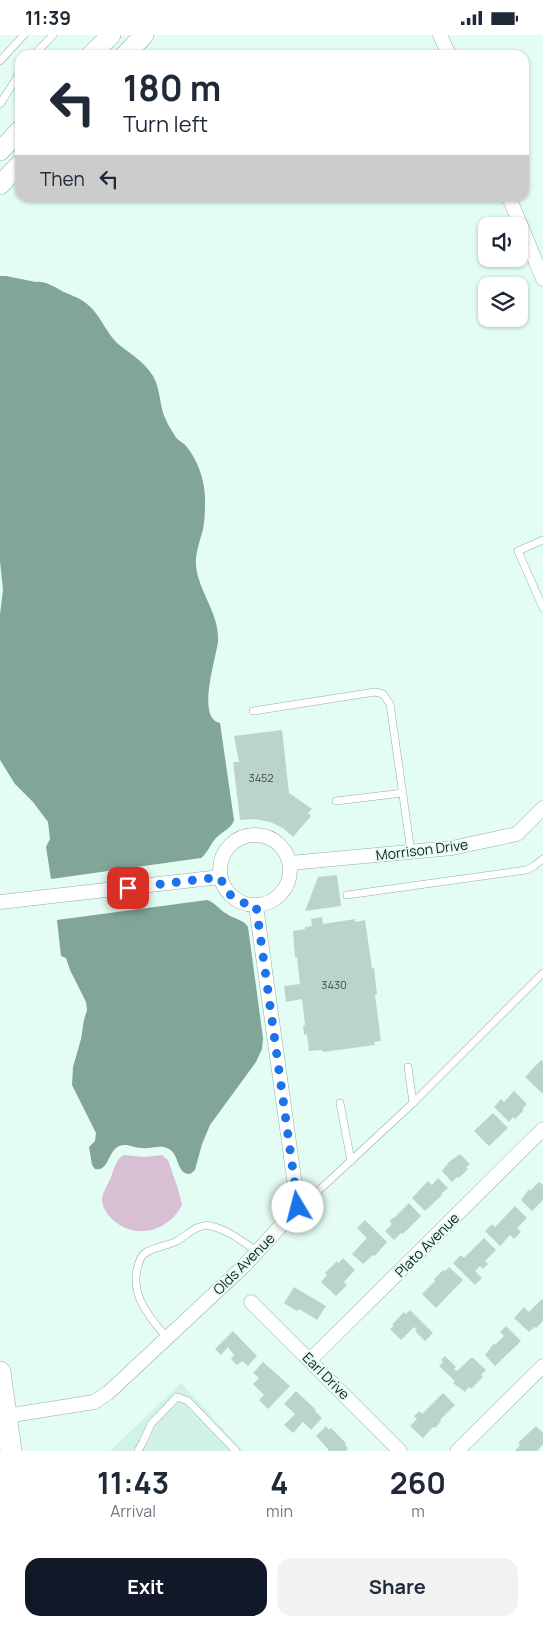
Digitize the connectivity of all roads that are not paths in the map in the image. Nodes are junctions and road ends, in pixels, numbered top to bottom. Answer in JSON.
{"nodes":[{"id":1,"x":24,"y":35,"type":"edge"},
{"id":2,"x":53,"y":35,"type":"edge"},
{"id":3,"x":110,"y":35,"type":"edge"},
{"id":4,"x":144,"y":35,"type":"edge"},
{"id":5,"x":440,"y":35,"type":"edge"},
{"id":6,"x":39,"y":50,"type":"edge"},
{"id":7,"x":96,"y":50,"type":"edge"},
{"id":8,"x":130,"y":50,"type":"edge"},
{"id":9,"x":447,"y":50,"type":"edge"},
{"id":10,"x":0,"y":61,"type":"edge"},
{"id":11,"x":15,"y":81,"type":"edge"},
{"id":12,"x":0,"y":104,"type":"edge"},
{"id":13,"x":15,"y":135,"type":"edge"},
{"id":14,"x":0,"y":151,"type":"edge"},
{"id":15,"x":15,"y":170,"type":"edge"},
{"id":16,"x":0,"y":185,"type":"edge"},
{"id":17,"x":511,"y":202,"type":"edge"},
{"id":18,"x":539,"y":258,"type":"edge"},
{"id":19,"x":543,"y":279,"type":"edge"},
{"id":20,"x":543,"y":540,"type":"edge"},
{"id":21,"x":543,"y":608,"type":"edge"},
{"id":22,"x":254,"y":711,"type":"dead end"},
{"id":23,"x":403,"y":793,"type":"junction"},
{"id":24,"x":336,"y":801,"type":"dead end"},
{"id":25,"x":543,"y":808,"type":"edge"},
{"id":26,"x":411,"y":852,"type":"junction"},
{"id":27,"x":543,"y":859,"type":"edge"},
{"id":28,"x":290,"y":863,"type":"junction"},
{"id":29,"x":220,"y":877,"type":"junction"},
{"id":30,"x":347,"y":895,"type":"dead end"},
{"id":31,"x":0,"y":903,"type":"edge"},
{"id":32,"x":256,"y":905,"type":"junction"},
{"id":33,"x":543,"y":973,"type":"edge"},
{"id":34,"x":408,"y":1067,"type":"dead end"},
{"id":35,"x":340,"y":1103,"type":"dead end"},
{"id":36,"x":413,"y":1103,"type":"junction"},
{"id":37,"x":543,"y":1129,"type":"edge"},
{"id":38,"x":351,"y":1161,"type":"junction"},
{"id":39,"x":298,"y":1207,"type":"junction"},
{"id":40,"x":258,"y":1252,"type":"junction"},
{"id":41,"x":251,"y":1302,"type":"dead end"},
{"id":42,"x":167,"y":1338,"type":"junction"},
{"id":43,"x":310,"y":1360,"type":"junction"},
{"id":44,"x":543,"y":1366,"type":"edge"},
{"id":45,"x":1,"y":1381,"type":"edge"},
{"id":46,"x":5,"y":1424,"type":"edge"},
{"id":47,"x":11,"y":1451,"type":"edge"},
{"id":48,"x":139,"y":1451,"type":"edge"},
{"id":49,"x":236,"y":1451,"type":"edge"},
{"id":50,"x":400,"y":1451,"type":"edge"},
{"id":51,"x":457,"y":1451,"type":"edge"}],
"edges":[{"from":1,"to":10,"type":"lane"},
{"from":2,"to":6,"type":"lane"},
{"from":3,"to":7,"type":"main road"},
{"from":4,"to":8,"type":"main road"},
{"from":5,"to":9,"type":"street"},
{"from":11,"to":12,"type":"lane"},
{"from":13,"to":14,"type":"main road"},
{"from":15,"to":16,"type":"main road"},
{"from":17,"to":18,"type":"street"},
{"from":18,"to":19,"type":"street"},
{"from":20,"to":21,"type":"lane"},
{"from":22,"to":23,"type":"lane"},
{"from":23,"to":24,"type":"lane"},
{"from":23,"to":26,"type":"lane"},
{"from":25,"to":26,"type":"street","name":"Morrison Drive"},
{"from":26,"to":28,"type":"street","name":"Morrison Drive"},
{"from":27,"to":30,"type":"lane"},
{"from":28,"to":29,"type":"street"},
{"from":28,"to":32,"type":"street"},
{"from":29,"to":31,"type":"street"},
{"from":29,"to":32,"type":"street"},
{"from":32,"to":39,"type":"street"},
{"from":33,"to":36,"type":"lane"},
{"from":34,"to":36,"type":"lane"},
{"from":35,"to":38,"type":"lane"},
{"from":36,"to":38,"type":"lane"},
{"from":37,"to":43,"type":"street","name":"Plato Avenue"},
{"from":38,"to":39,"type":"lane"},
{"from":39,"to":40,"type":"street","name":"Olds Avenue"},
{"from":40,"to":42,"type":"street","name":"Olds Avenue"},
{"from":40,"to":42,"type":"lane"},
{"from":41,"to":43,"type":"street","name":"Earl Drive"},
{"from":42,"to":46,"type":"street","name":"Olds Avenue"},
{"from":43,"to":50,"type":"street","name":"Earl Drive"},
{"from":44,"to":51,"type":"street"},
{"from":45,"to":46,"type":"main road"},
{"from":46,"to":47,"type":"main road"},
{"from":48,"to":49,"type":"lane"}]}
